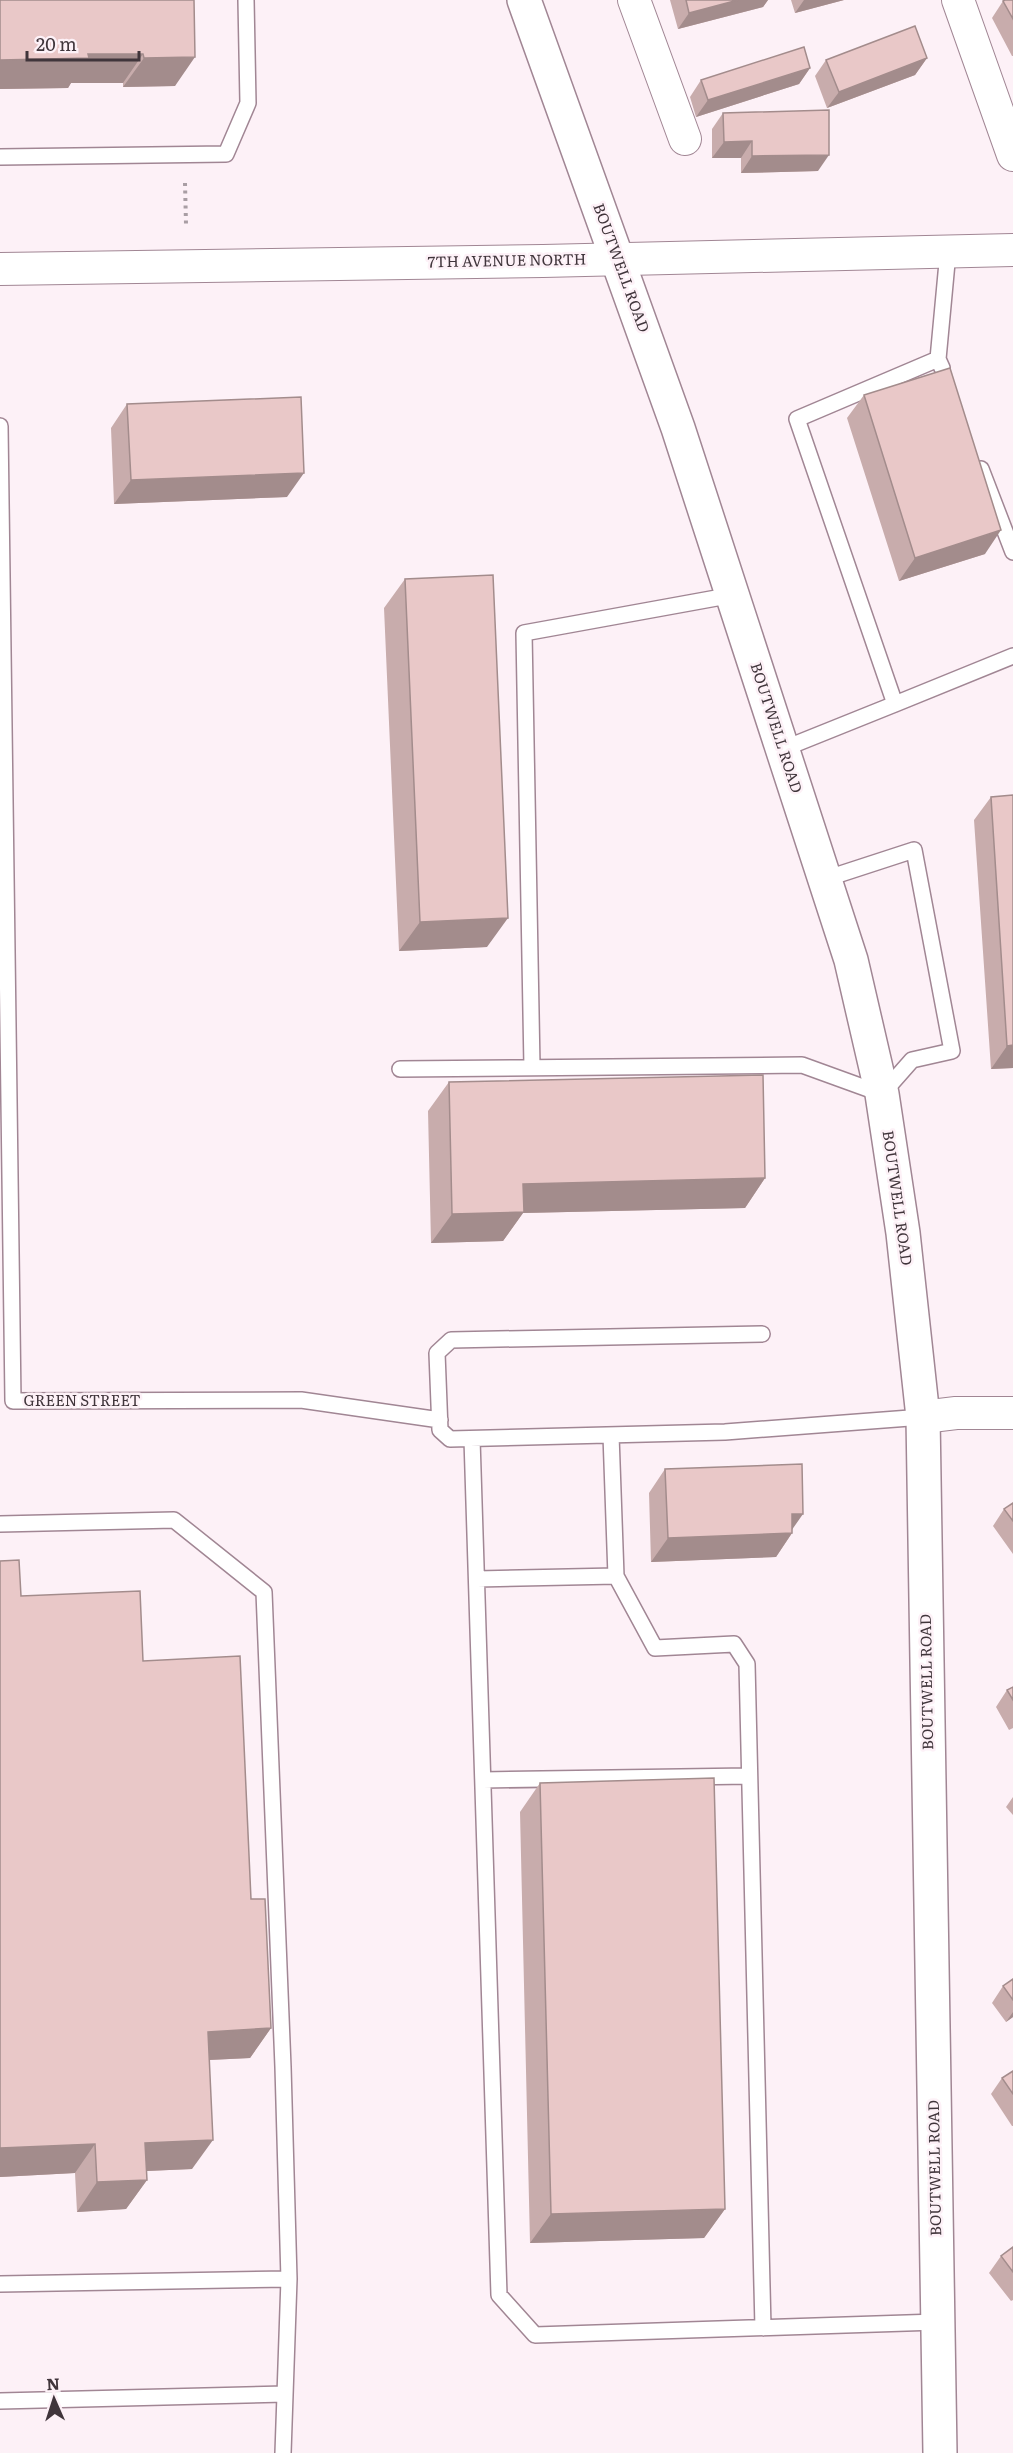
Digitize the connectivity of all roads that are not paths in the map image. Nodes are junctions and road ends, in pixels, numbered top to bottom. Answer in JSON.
{"nodes":[{"id":1,"x":246,"y":0,"type":"edge"},
{"id":2,"x":524,"y":0,"type":"edge"},
{"id":3,"x":634,"y":0,"type":"edge"},
{"id":4,"x":958,"y":0,"type":"edge"},
{"id":5,"x":685,"y":139,"type":"dead end"},
{"id":6,"x":1013,"y":155,"type":"edge"},
{"id":7,"x":0,"y":157,"type":"edge"},
{"id":8,"x":1013,"y":250,"type":"edge"},
{"id":9,"x":948,"y":252,"type":"junction"},
{"id":10,"x":618,"y":260,"type":"junction"},
{"id":11,"x":0,"y":269,"type":"edge"},
{"id":12,"x":938,"y":359,"type":"junction"},
{"id":13,"x":946,"y":381,"type":"edge"},
{"id":14,"x":0,"y":426,"type":"edge"},
{"id":15,"x":976,"y":456,"type":"edge"},
{"id":16,"x":1013,"y":552,"type":"edge"},
{"id":17,"x":733,"y":595,"type":"junction"},
{"id":18,"x":1013,"y":656,"type":"edge"},
{"id":19,"x":896,"y":704,"type":"junction"},
{"id":20,"x":783,"y":749,"type":"junction"},
{"id":21,"x":825,"y":879,"type":"junction"},
{"id":22,"x":532,"y":1067,"type":"junction"},
{"id":23,"x":399,"y":1069,"type":"dead end"},
{"id":24,"x":882,"y":1094,"type":"junction"},
{"id":25,"x":762,"y":1334,"type":"dead end"},
{"id":26,"x":1013,"y":1413,"type":"edge"},
{"id":27,"x":923,"y":1417,"type":"junction"},
{"id":28,"x":440,"y":1420,"type":"junction"},
{"id":29,"x":611,"y":1435,"type":"junction"},
{"id":30,"x":472,"y":1439,"type":"junction"},
{"id":31,"x":0,"y":1524,"type":"edge"},
{"id":32,"x":616,"y":1576,"type":"junction"},
{"id":33,"x":477,"y":1580,"type":"junction"},
{"id":34,"x":749,"y":1776,"type":"junction"},
{"id":35,"x":483,"y":1780,"type":"junction"},
{"id":36,"x":289,"y":2279,"type":"junction"},
{"id":37,"x":0,"y":2284,"type":"edge"},
{"id":38,"x":938,"y":2322,"type":"junction"},
{"id":39,"x":763,"y":2328,"type":"junction"},
{"id":40,"x":285,"y":2394,"type":"junction"},
{"id":41,"x":0,"y":2402,"type":"edge"},
{"id":42,"x":283,"y":2453,"type":"edge"},
{"id":43,"x":940,"y":2453,"type":"edge"}],
"edges":[{"from":1,"to":7,"type":"lane"},
{"from":2,"to":10,"type":"street","name":"BOUTWELL ROAD"},
{"from":3,"to":5,"type":"street"},
{"from":4,"to":6,"type":"street"},
{"from":8,"to":9,"type":"street","name":"7TH AVENUE NORTH"},
{"from":9,"to":10,"type":"street","name":"7TH AVENUE NORTH"},
{"from":9,"to":12,"type":"lane"},
{"from":10,"to":11,"type":"street","name":"7TH AVENUE NORTH"},
{"from":10,"to":17,"type":"street","name":"BOUTWELL ROAD"},
{"from":12,"to":13,"type":"lane"},
{"from":12,"to":19,"type":"lane"},
{"from":14,"to":28,"type":"lane","name":"GREEN STREET"},
{"from":15,"to":16,"type":"lane"},
{"from":17,"to":20,"type":"street","name":"BOUTWELL ROAD"},
{"from":17,"to":22,"type":"lane"},
{"from":18,"to":19,"type":"lane"},
{"from":19,"to":20,"type":"lane"},
{"from":20,"to":21,"type":"street","name":"BOUTWELL ROAD"},
{"from":21,"to":24,"type":"street","name":"BOUTWELL ROAD"},
{"from":21,"to":24,"type":"lane"},
{"from":22,"to":23,"type":"lane"},
{"from":22,"to":24,"type":"lane"},
{"from":24,"to":27,"type":"street","name":"BOUTWELL ROAD"},
{"from":25,"to":28,"type":"lane"},
{"from":26,"to":27,"type":"street"},
{"from":27,"to":29,"type":"lane"},
{"from":27,"to":38,"type":"street","name":"BOUTWELL ROAD"},
{"from":28,"to":30,"type":"lane"},
{"from":29,"to":30,"type":"lane"},
{"from":29,"to":32,"type":"lane"},
{"from":30,"to":33,"type":"lane"},
{"from":31,"to":36,"type":"lane"},
{"from":32,"to":33,"type":"lane"},
{"from":32,"to":34,"type":"lane"},
{"from":33,"to":35,"type":"lane"},
{"from":34,"to":35,"type":"lane"},
{"from":34,"to":39,"type":"lane"},
{"from":35,"to":39,"type":"lane"},
{"from":36,"to":37,"type":"lane"},
{"from":36,"to":40,"type":"lane"},
{"from":38,"to":39,"type":"lane"},
{"from":38,"to":43,"type":"street","name":"BOUTWELL ROAD"},
{"from":40,"to":41,"type":"lane"},
{"from":40,"to":42,"type":"lane"}]}
